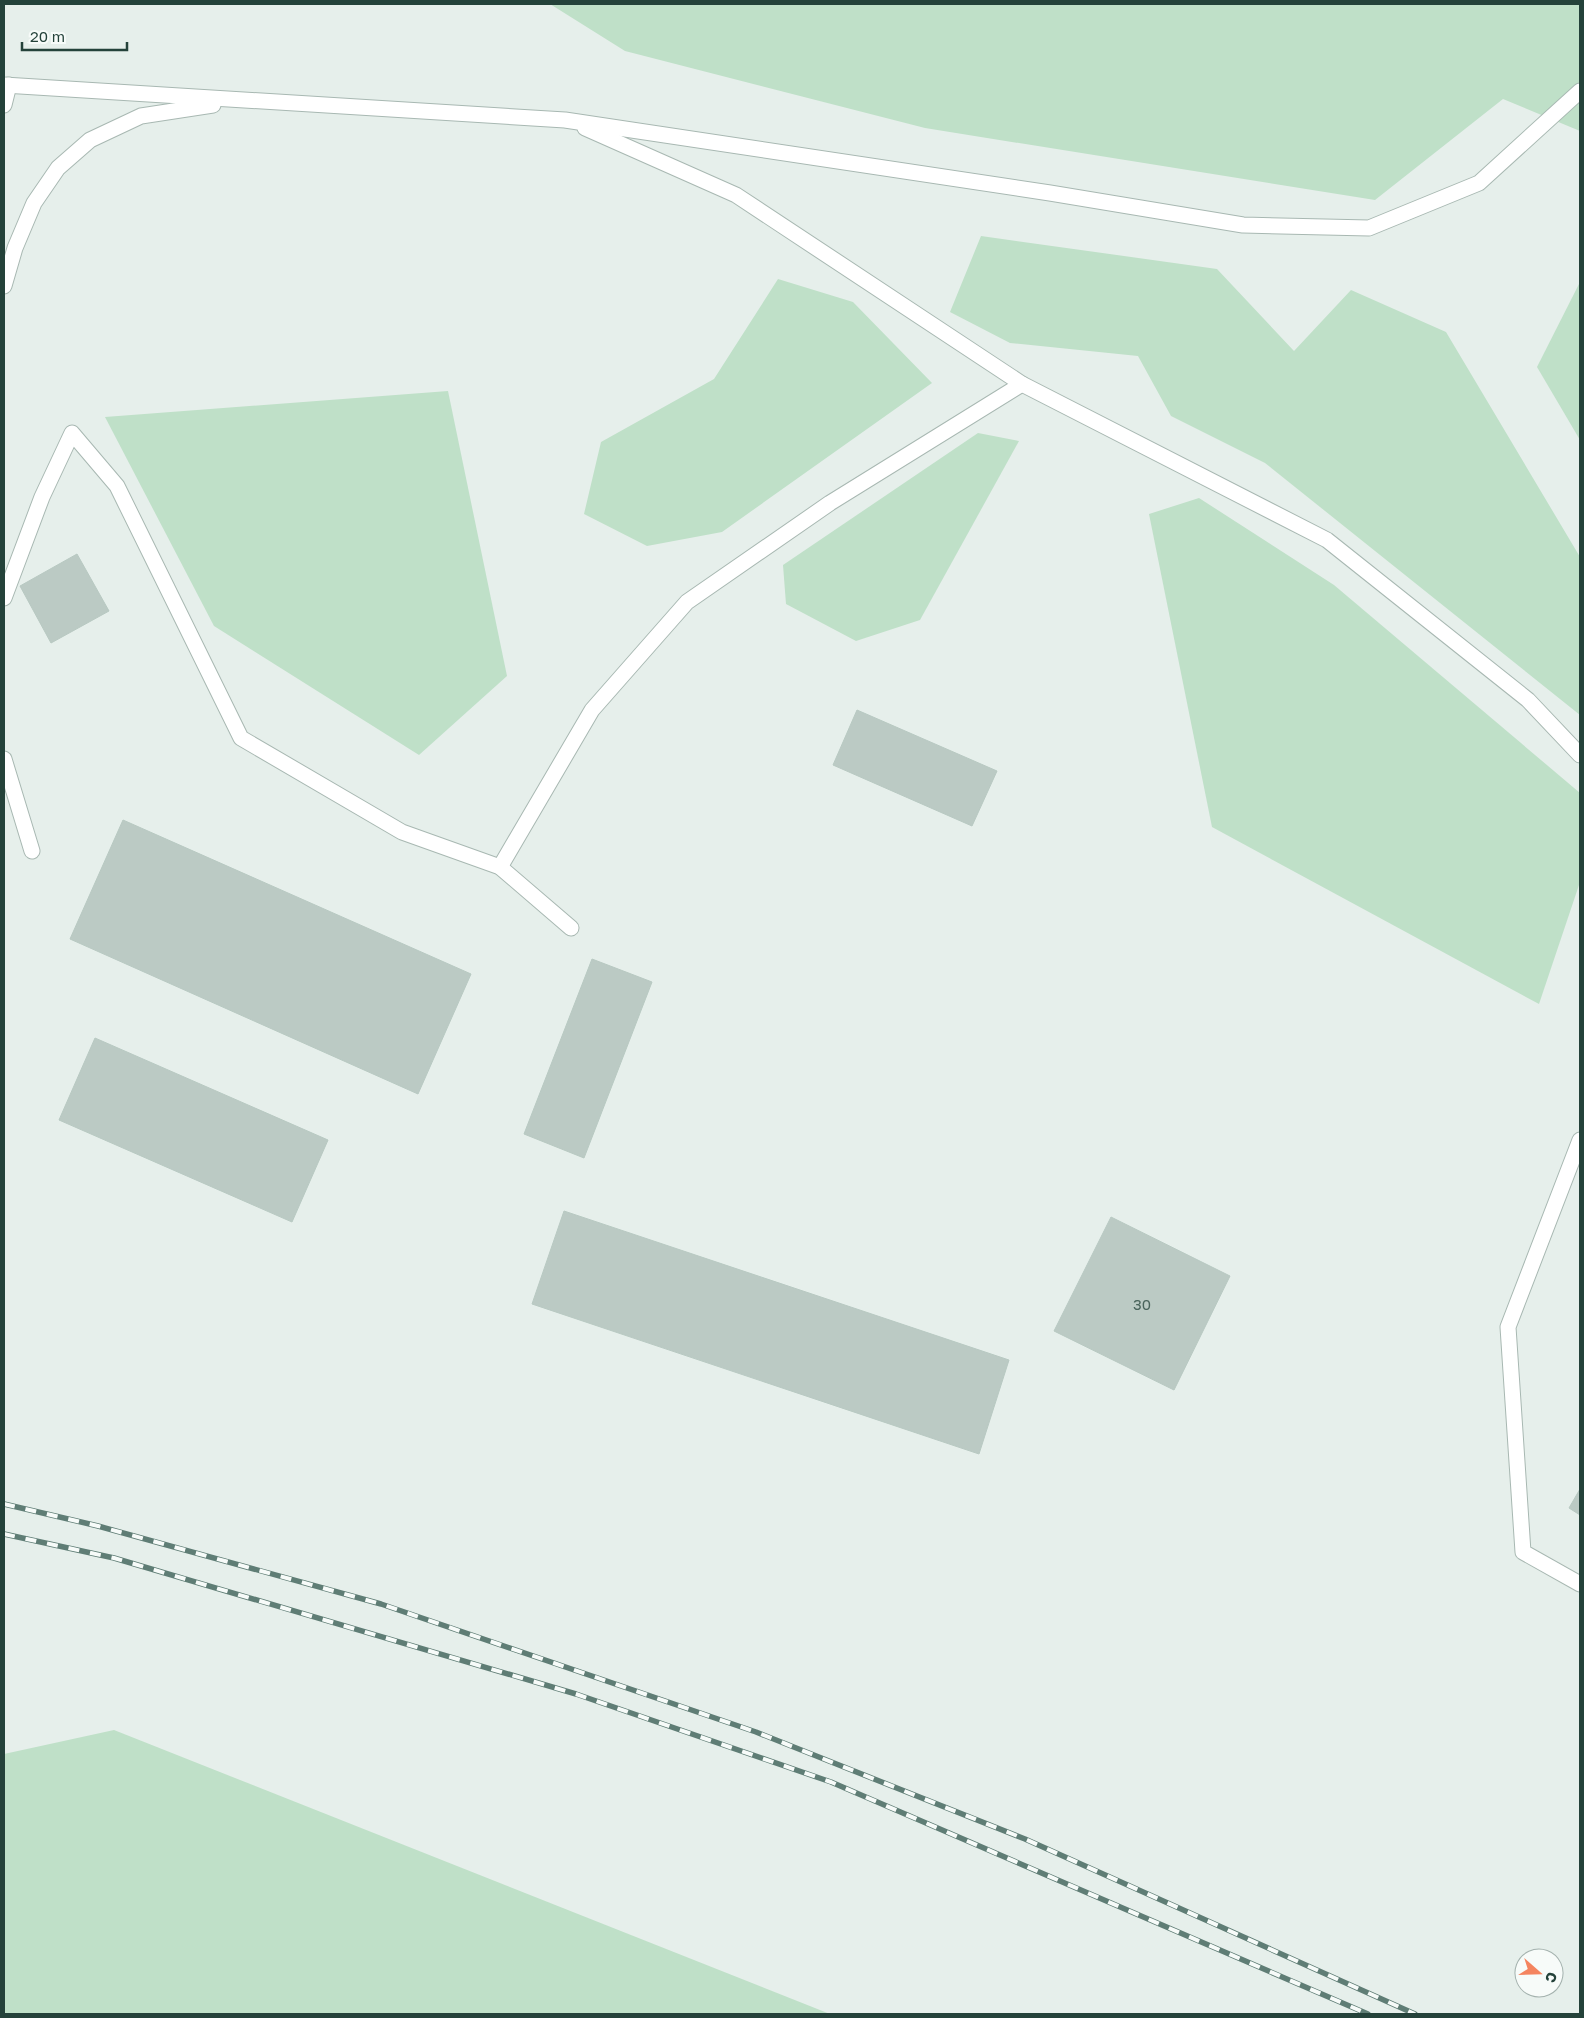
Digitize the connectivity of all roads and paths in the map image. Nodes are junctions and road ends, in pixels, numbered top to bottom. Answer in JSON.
{"nodes":[{"id":1,"x":6,"y":85,"type":"edge"},
{"id":2,"x":1580,"y":91,"type":"edge"},
{"id":3,"x":243,"y":100,"type":"junction"},
{"id":4,"x":4,"y":105,"type":"edge"},
{"id":5,"x":565,"y":120,"type":"junction"},
{"id":6,"x":4,"y":286,"type":"edge"},
{"id":7,"x":1022,"y":384,"type":"junction"},
{"id":8,"x":4,"y":598,"type":"edge"},
{"id":9,"x":1580,"y":755,"type":"edge"},
{"id":10,"x":4,"y":759,"type":"edge"},
{"id":11,"x":32,"y":850,"type":"dead end"},
{"id":12,"x":500,"y":867,"type":"junction"},
{"id":13,"x":571,"y":928,"type":"dead end"},
{"id":14,"x":1580,"y":1140,"type":"edge"},
{"id":15,"x":1580,"y":1584,"type":"edge"}],
"edges":[{"from":1,"to":3,"type":"street"},
{"from":1,"to":4,"type":"street"},
{"from":2,"to":5,"type":"street"},
{"from":3,"to":5,"type":"street"},
{"from":3,"to":6,"type":"street"},
{"from":5,"to":7,"type":"street"},
{"from":7,"to":9,"type":"street"},
{"from":7,"to":12,"type":"street"},
{"from":8,"to":12,"type":"street"},
{"from":10,"to":11,"type":"street"},
{"from":12,"to":13,"type":"street"},
{"from":14,"to":15,"type":"street"}]}
